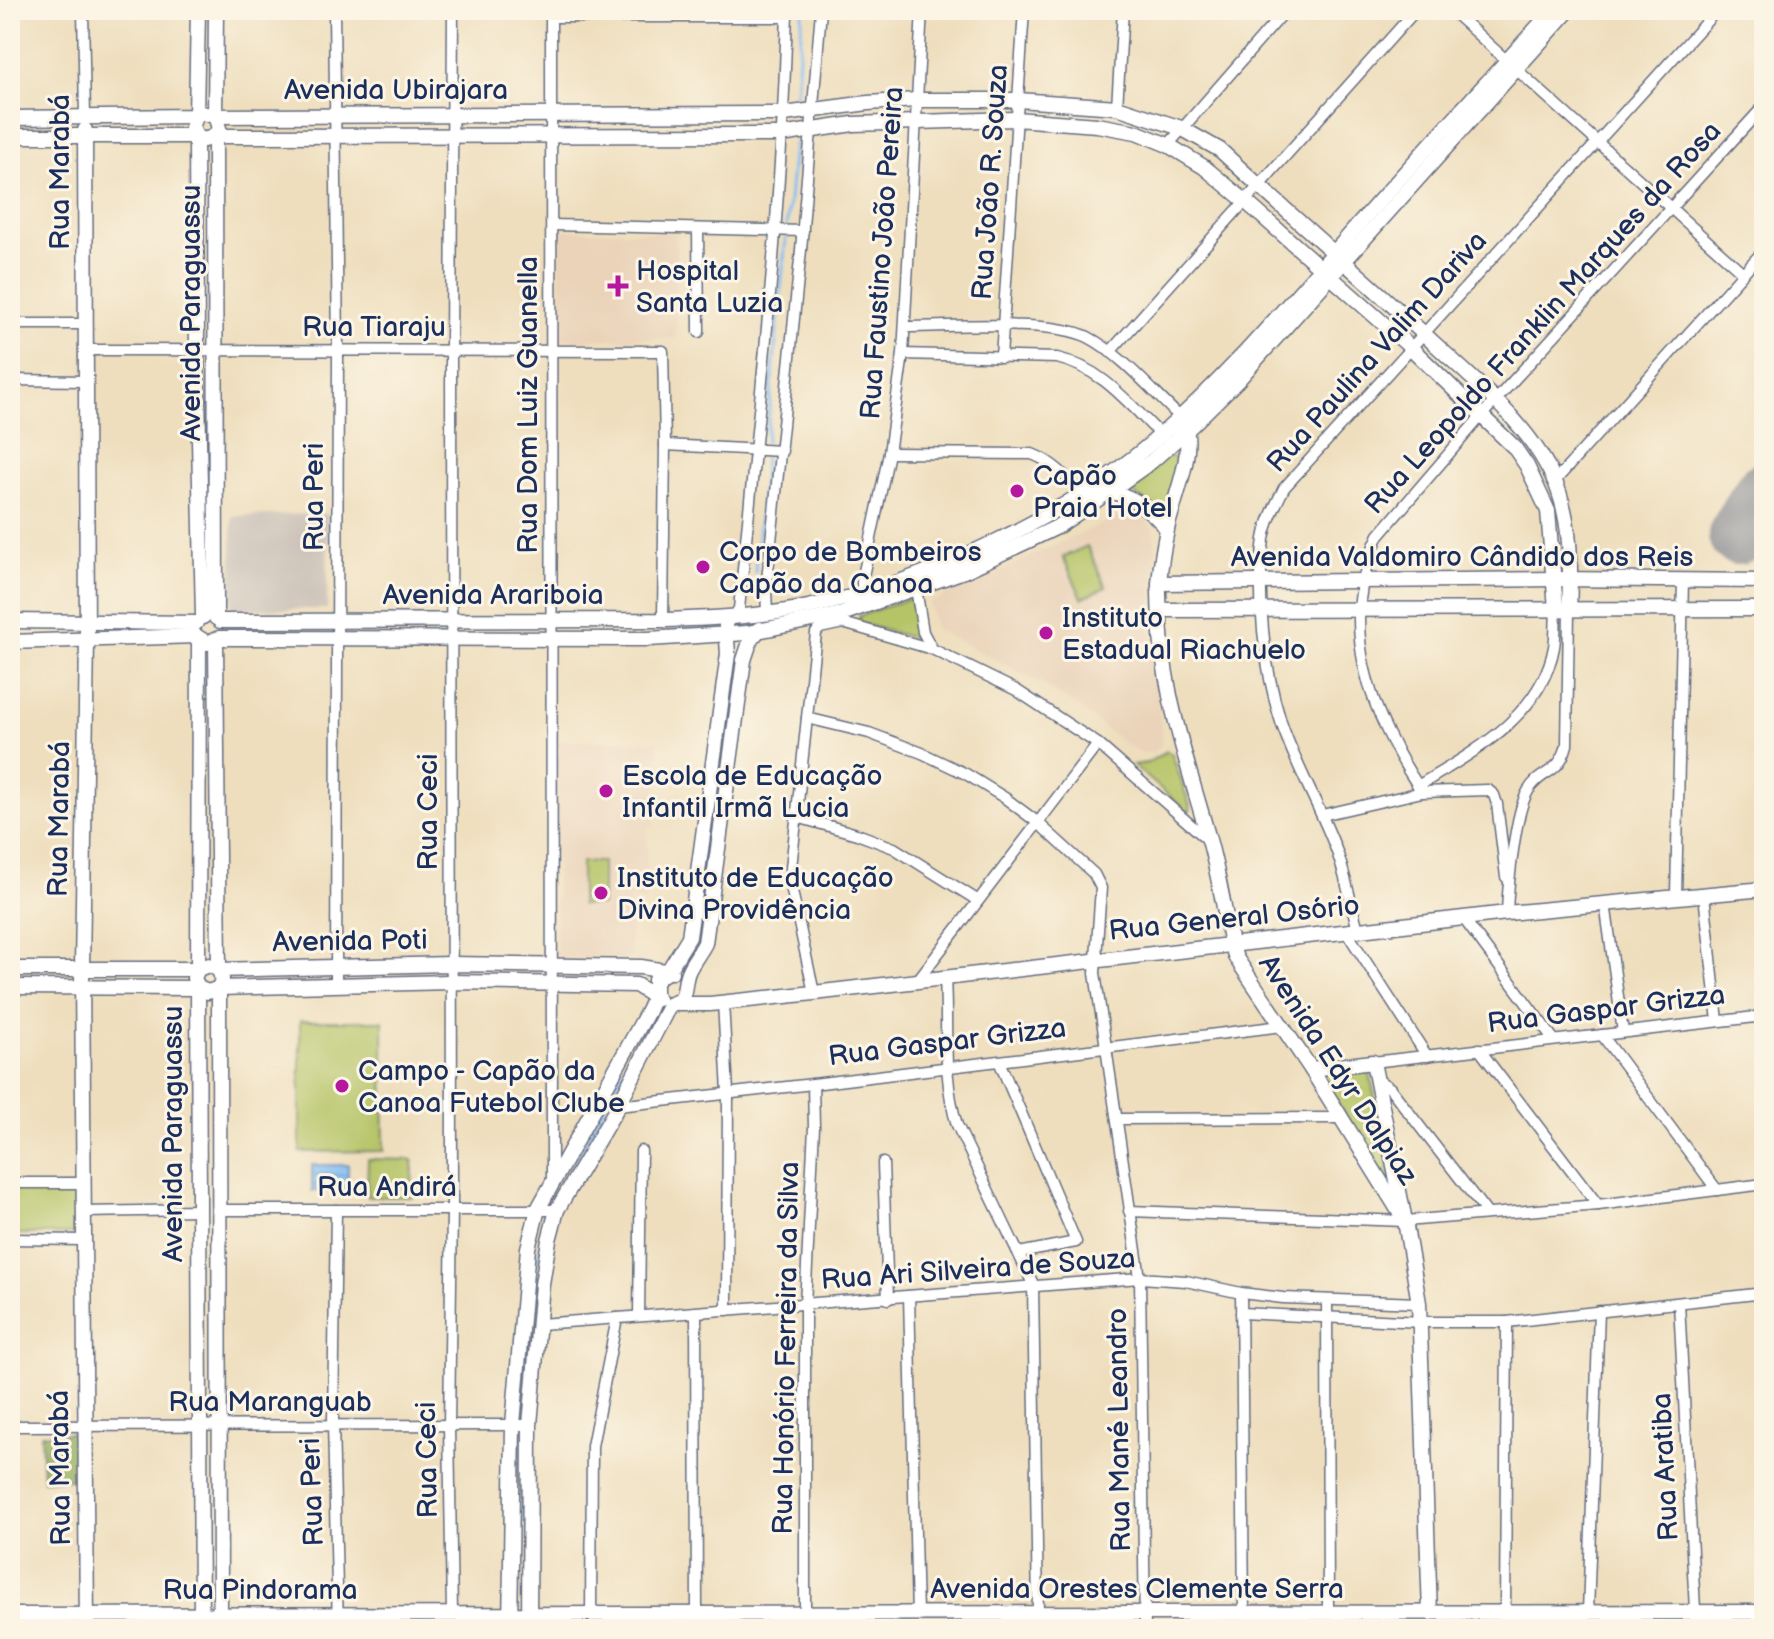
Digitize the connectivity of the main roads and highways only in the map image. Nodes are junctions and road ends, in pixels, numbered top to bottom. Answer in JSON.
{"nodes":[{"id":1,"x":198,"y":10,"type":"edge"},
{"id":2,"x":216,"y":10,"type":"edge"},
{"id":3,"x":1553,"y":10,"type":"edge"},
{"id":4,"x":1569,"y":10,"type":"edge"},
{"id":5,"x":1512,"y":65,"type":"junction"},
{"id":6,"x":196,"y":116,"type":"junction"},
{"id":7,"x":215,"y":116,"type":"junction"},
{"id":8,"x":85,"y":117,"type":"junction"},
{"id":9,"x":10,"y":118,"type":"edge"},
{"id":10,"x":10,"y":136,"type":"edge"},
{"id":11,"x":85,"y":136,"type":"junction"},
{"id":12,"x":196,"y":136,"type":"junction"},
{"id":13,"x":215,"y":136,"type":"junction"},
{"id":14,"x":1339,"y":257,"type":"junction"},
{"id":15,"x":1326,"y":272,"type":"junction"},
{"id":16,"x":1184,"y":424,"type":"junction"},
{"id":17,"x":1555,"y":481,"type":"junction"},
{"id":18,"x":1538,"y":489,"type":"junction"},
{"id":19,"x":1110,"y":491,"type":"junction"},
{"id":20,"x":1566,"y":515,"type":"junction"},
{"id":21,"x":1550,"y":519,"type":"junction"},
{"id":22,"x":1167,"y":529,"type":"junction"},
{"id":23,"x":1554,"y":579,"type":"junction"},
{"id":24,"x":1570,"y":580,"type":"junction"},
{"id":25,"x":1764,"y":581,"type":"edge"},
{"id":26,"x":1159,"y":583,"type":"junction"},
{"id":27,"x":1764,"y":609,"type":"edge"},
{"id":28,"x":1160,"y":610,"type":"junction"},
{"id":29,"x":1562,"y":610,"type":"junction"},
{"id":30,"x":767,"y":613,"type":"junction"},
{"id":31,"x":734,"y":616,"type":"junction"},
{"id":32,"x":406,"y":620,"type":"junction"},
{"id":33,"x":522,"y":620,"type":"junction"},
{"id":34,"x":616,"y":620,"type":"junction"},
{"id":35,"x":656,"y":620,"type":"junction"},
{"id":36,"x":10,"y":621,"type":"edge"},
{"id":37,"x":87,"y":621,"type":"junction"},
{"id":38,"x":205,"y":626,"type":"junction"},
{"id":39,"x":759,"y":630,"type":"junction"},
{"id":40,"x":727,"y":634,"type":"junction"},
{"id":41,"x":406,"y":639,"type":"junction"},
{"id":42,"x":523,"y":639,"type":"junction"},
{"id":43,"x":616,"y":639,"type":"junction"},
{"id":44,"x":648,"y":639,"type":"junction"},
{"id":45,"x":87,"y":640,"type":"junction"},
{"id":46,"x":218,"y":640,"type":"junction"},
{"id":47,"x":10,"y":642,"type":"edge"},
{"id":48,"x":1764,"y":889,"type":"edge"},
{"id":49,"x":1231,"y":944,"type":"junction"},
{"id":50,"x":10,"y":969,"type":"edge"},
{"id":51,"x":198,"y":969,"type":"junction"},
{"id":52,"x":82,"y":970,"type":"junction"},
{"id":53,"x":219,"y":970,"type":"junction"},
{"id":54,"x":668,"y":971,"type":"junction"},
{"id":55,"x":10,"y":987,"type":"edge"},
{"id":56,"x":82,"y":987,"type":"junction"},
{"id":57,"x":686,"y":987,"type":"junction"},
{"id":58,"x":198,"y":988,"type":"junction"},
{"id":59,"x":219,"y":988,"type":"junction"},
{"id":60,"x":655,"y":995,"type":"junction"},
{"id":61,"x":717,"y":1003,"type":"junction"},
{"id":62,"x":672,"y":1004,"type":"junction"},
{"id":63,"x":1311,"y":1069,"type":"junction"},
{"id":64,"x":1405,"y":1221,"type":"junction"},
{"id":65,"x":1764,"y":1612,"type":"edge"},
{"id":66,"x":1430,"y":1613,"type":"junction"},
{"id":67,"x":10,"y":1615,"type":"edge"},
{"id":68,"x":510,"y":1621,"type":"edge"},
{"id":69,"x":530,"y":1621,"type":"edge"},
{"id":70,"x":87,"y":1622,"type":"edge"},
{"id":71,"x":220,"y":1622,"type":"edge"},
{"id":72,"x":338,"y":1622,"type":"edge"},
{"id":73,"x":1455,"y":1622,"type":"edge"},
{"id":74,"x":201,"y":1623,"type":"edge"},
{"id":75,"x":1145,"y":1624,"type":"edge"}],
"edges":[{"from":1,"to":6,"type":"main road","name":"Avenida Paraguassu"},
{"from":2,"to":7,"type":"main road","name":"Avenida Paraguassu"},
{"from":3,"to":5,"type":"main road"},
{"from":4,"to":5,"type":"main road"},
{"from":5,"to":14,"type":"main road"},
{"from":6,"to":7,"type":"main road","name":"Avenida Ubirajara"},
{"from":6,"to":8,"type":"main road","name":"Avenida Ubirajara"},
{"from":6,"to":12,"type":"main road","name":"Avenida Paraguassu"},
{"from":7,"to":13,"type":"main road","name":"Avenida Paraguassu"},
{"from":7,"to":14,"type":"main road","name":"Avenida Ubirajara"},
{"from":8,"to":9,"type":"main road","name":"Avenida Ubirajara"},
{"from":8,"to":11,"type":"main road","name":"Rua Marabá"},
{"from":10,"to":11,"type":"main road","name":"Avenida Ubirajara"},
{"from":11,"to":12,"type":"main road","name":"Avenida Ubirajara"},
{"from":11,"to":37,"type":"main road","name":"Rua Marabá"},
{"from":12,"to":13,"type":"main road","name":"Avenida Ubirajara"},
{"from":12,"to":38,"type":"main road","name":"Avenida Paraguassu"},
{"from":13,"to":15,"type":"main road","name":"Avenida Ubirajara"},
{"from":13,"to":38,"type":"main road","name":"Avenida Paraguassu"},
{"from":14,"to":15,"type":"main road"},
{"from":14,"to":17,"type":"main road","name":"Avenida Ubirajara"},
{"from":15,"to":16,"type":"main road"},
{"from":15,"to":18,"type":"main road","name":"Avenida Ubirajara"},
{"from":16,"to":19,"type":"main road","name":"Avenida Arariboia"},
{"from":16,"to":22,"type":"main road","name":"Avenida Edyr Dalpiaz"},
{"from":16,"to":30,"type":"main road","name":"Avenida Arariboia"},
{"from":17,"to":18,"type":"main road"},
{"from":17,"to":20,"type":"main road","name":"Avenida Ubirajara"},
{"from":18,"to":21,"type":"main road","name":"Avenida Ubirajara"},
{"from":19,"to":22,"type":"main road"},
{"from":19,"to":39,"type":"main road","name":"Avenida Arariboia"},
{"from":20,"to":21,"type":"main road"},
{"from":20,"to":24,"type":"main road","name":"Avenida Ubirajara"},
{"from":21,"to":23,"type":"main road","name":"Avenida Ubirajara"},
{"from":22,"to":26,"type":"main road","name":"Avenida Edyr Dalpiaz"},
{"from":23,"to":24,"type":"main road","name":"Avenida Valdomiro Cândido dos Reis"},
{"from":23,"to":26,"type":"main road","name":"Avenida Valdomiro Cândido dos Reis"},
{"from":23,"to":29,"type":"main road","name":"Avenida Ubirajara"},
{"from":24,"to":25,"type":"main road","name":"Avenida Valdomiro Cândido dos Reis"},
{"from":24,"to":29,"type":"main road","name":"Avenida Ubirajara"},
{"from":26,"to":28,"type":"main road","name":"Avenida Edyr Dalpiaz"},
{"from":27,"to":29,"type":"main road","name":"Avenida Valdomiro Cândido dos Reis"},
{"from":28,"to":29,"type":"main road","name":"Avenida Valdomiro Cândido dos Reis"},
{"from":28,"to":49,"type":"main road","name":"Avenida Edyr Dalpiaz"},
{"from":30,"to":31,"type":"main road","name":"Avenida Arariboia"},
{"from":30,"to":39,"type":"main road"},
{"from":31,"to":35,"type":"main road","name":"Avenida Arariboia"},
{"from":31,"to":40,"type":"main road"},
{"from":32,"to":33,"type":"main road","name":"Avenida Arariboia"},
{"from":32,"to":38,"type":"main road","name":"Avenida Arariboia"},
{"from":32,"to":41,"type":"main road"},
{"from":33,"to":34,"type":"main road","name":"Avenida Arariboia"},
{"from":33,"to":42,"type":"main road"},
{"from":34,"to":35,"type":"main road","name":"Avenida Arariboia"},
{"from":34,"to":43,"type":"main road"},
{"from":35,"to":44,"type":"main road"},
{"from":36,"to":37,"type":"main road"},
{"from":37,"to":38,"type":"main road"},
{"from":37,"to":45,"type":"main road","name":"Rua Marabá"},
{"from":38,"to":45,"type":"main road"},
{"from":38,"to":46,"type":"main road","name":"Avenida Paraguassu"},
{"from":38,"to":51,"type":"main road","name":"Avenida Paraguassu"},
{"from":39,"to":40,"type":"main road","name":"Avenida Arariboia"},
{"from":39,"to":57,"type":"main road"},
{"from":40,"to":44,"type":"main road","name":"Avenida Arariboia"},
{"from":40,"to":54,"type":"main road"},
{"from":41,"to":42,"type":"main road","name":"Avenida Arariboia"},
{"from":41,"to":46,"type":"main road","name":"Avenida Arariboia"},
{"from":42,"to":43,"type":"main road","name":"Avenida Arariboia"},
{"from":43,"to":44,"type":"main road","name":"Avenida Arariboia"},
{"from":45,"to":47,"type":"main road"},
{"from":45,"to":52,"type":"main road","name":"Rua Marabá"},
{"from":46,"to":53,"type":"main road","name":"Avenida Paraguassu"},
{"from":48,"to":49,"type":"main road","name":"Rua General Osório"},
{"from":49,"to":61,"type":"main road","name":"Rua General Osório"},
{"from":49,"to":63,"type":"main road","name":"Avenida Edyr Dalpiaz"},
{"from":50,"to":52,"type":"main road","name":"Avenida Poti"},
{"from":51,"to":52,"type":"main road","name":"Avenida Poti"},
{"from":51,"to":53,"type":"main road","name":"Avenida Poti"},
{"from":51,"to":58,"type":"main road","name":"Avenida Paraguassu"},
{"from":52,"to":56,"type":"main road","name":"Rua Marabá"},
{"from":53,"to":54,"type":"main road","name":"Avenida Poti"},
{"from":53,"to":59,"type":"main road","name":"Avenida Paraguassu"},
{"from":54,"to":57,"type":"main road"},
{"from":54,"to":60,"type":"main road"},
{"from":55,"to":56,"type":"main road","name":"Avenida Poti"},
{"from":56,"to":58,"type":"main road","name":"Avenida Poti"},
{"from":56,"to":70,"type":"main road","name":"Rua Marabá"},
{"from":57,"to":61,"type":"main road"},
{"from":57,"to":62,"type":"main road"},
{"from":58,"to":59,"type":"main road","name":"Avenida Poti"},
{"from":58,"to":74,"type":"main road","name":"Avenida Paraguassu"},
{"from":59,"to":60,"type":"main road","name":"Avenida Poti"},
{"from":59,"to":71,"type":"main road","name":"Avenida Paraguassu"},
{"from":60,"to":62,"type":"main road","name":"Avenida Poti"},
{"from":60,"to":68,"type":"main road"},
{"from":61,"to":62,"type":"main road","name":"Rua General Osório"},
{"from":62,"to":69,"type":"main road"},
{"from":63,"to":64,"type":"main road","name":"Avenida Edyr Dalpiaz"},
{"from":63,"to":64,"type":"main road","name":"Rua Gaspar Grizza"},
{"from":64,"to":66,"type":"main road"},
{"from":65,"to":73,"type":"main road","name":"Avenida Orestes Clemente Serra"},
{"from":66,"to":73,"type":"main road","name":"Avenida Orestes Clemente Serra"},
{"from":66,"to":75,"type":"main road","name":"Avenida Orestes Clemente Serra"},
{"from":67,"to":70,"type":"main road","name":"Rua Pindorama"},
{"from":68,"to":69,"type":"main road","name":"Avenida Orestes Clemente Serra"},
{"from":68,"to":72,"type":"main road","name":"Rua Pindorama"},
{"from":69,"to":75,"type":"main road","name":"Avenida Orestes Clemente Serra"},
{"from":70,"to":74,"type":"main road","name":"Rua Pindorama"},
{"from":71,"to":72,"type":"main road","name":"Rua Pindorama"},
{"from":71,"to":74,"type":"main road","name":"Rua Pindorama"}]}
